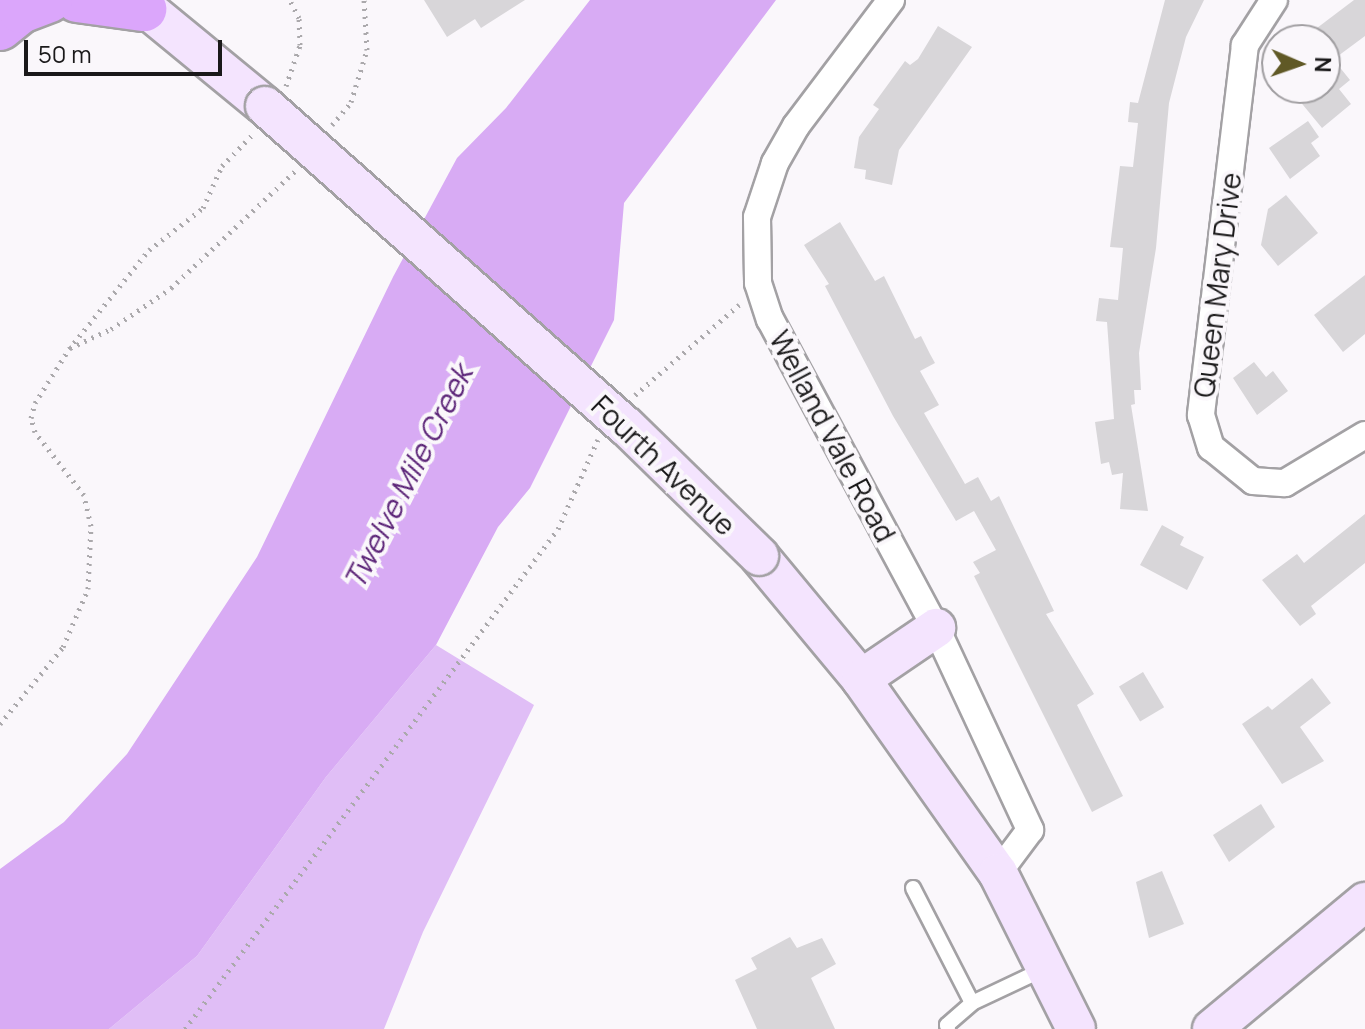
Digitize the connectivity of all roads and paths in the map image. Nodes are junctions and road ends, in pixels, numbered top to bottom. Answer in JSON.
{"nodes":[{"id":1,"x":50,"y":0,"type":"edge"},
{"id":2,"x":77,"y":0,"type":"edge"},
{"id":3,"x":290,"y":0,"type":"edge"},
{"id":4,"x":364,"y":0,"type":"edge"},
{"id":5,"x":891,"y":0,"type":"edge"},
{"id":6,"x":1274,"y":0,"type":"edge"},
{"id":7,"x":140,"y":4,"type":"edge"},
{"id":8,"x":0,"y":28,"type":"edge"},
{"id":9,"x":269,"y":107,"type":"junction"},
{"id":10,"x":324,"y":136,"type":"dead end"},
{"id":11,"x":305,"y":159,"type":"dead end"},
{"id":12,"x":758,"y":283,"type":"junction"},
{"id":13,"x":69,"y":349,"type":"junction"},
{"id":14,"x":622,"y":405,"type":"dead end"},
{"id":15,"x":601,"y":435,"type":"dead end"},
{"id":16,"x":1365,"y":435,"type":"edge"},
{"id":17,"x":936,"y":628,"type":"junction"},
{"id":18,"x":861,"y":679,"type":"junction"},
{"id":19,"x":0,"y":724,"type":"edge"},
{"id":20,"x":998,"y":873,"type":"junction"},
{"id":21,"x":913,"y":888,"type":"dead end"},
{"id":22,"x":1365,"y":902,"type":"edge"},
{"id":23,"x":1046,"y":968,"type":"junction"},
{"id":24,"x":972,"y":1003,"type":"junction"},
{"id":25,"x":185,"y":1029,"type":"edge"},
{"id":26,"x":948,"y":1029,"type":"edge"},
{"id":27,"x":1076,"y":1029,"type":"edge"},
{"id":28,"x":1212,"y":1029,"type":"edge"}],
"edges":[{"from":1,"to":8,"type":"highway"},
{"from":2,"to":7,"type":"highway"},
{"from":3,"to":9,"type":"path"},
{"from":4,"to":10,"type":"path"},
{"from":5,"to":12,"type":"street","name":"Welland Vale Road"},
{"from":6,"to":16,"type":"street","name":"Queen Mary Drive"},
{"from":7,"to":9,"type":"main road","name":"Fourth Avenue"},
{"from":9,"to":13,"type":"path"},
{"from":9,"to":18,"type":"main road","name":"Fourth Avenue","bridge":true},
{"from":11,"to":13,"type":"path"},
{"from":12,"to":14,"type":"path"},
{"from":12,"to":17,"type":"street","name":"Welland Vale Road"},
{"from":13,"to":19,"type":"path"},
{"from":15,"to":25,"type":"path"},
{"from":17,"to":18,"type":"main road"},
{"from":17,"to":20,"type":"street","name":"Welland Vale Road"},
{"from":18,"to":20,"type":"main road","name":"Fourth Avenue"},
{"from":20,"to":23,"type":"main road","name":"Fourth Avenue"},
{"from":21,"to":24,"type":"lane"},
{"from":22,"to":28,"type":"main road"},
{"from":23,"to":24,"type":"lane"},
{"from":23,"to":27,"type":"main road","name":"Fourth Avenue"},
{"from":24,"to":26,"type":"lane"}]}
